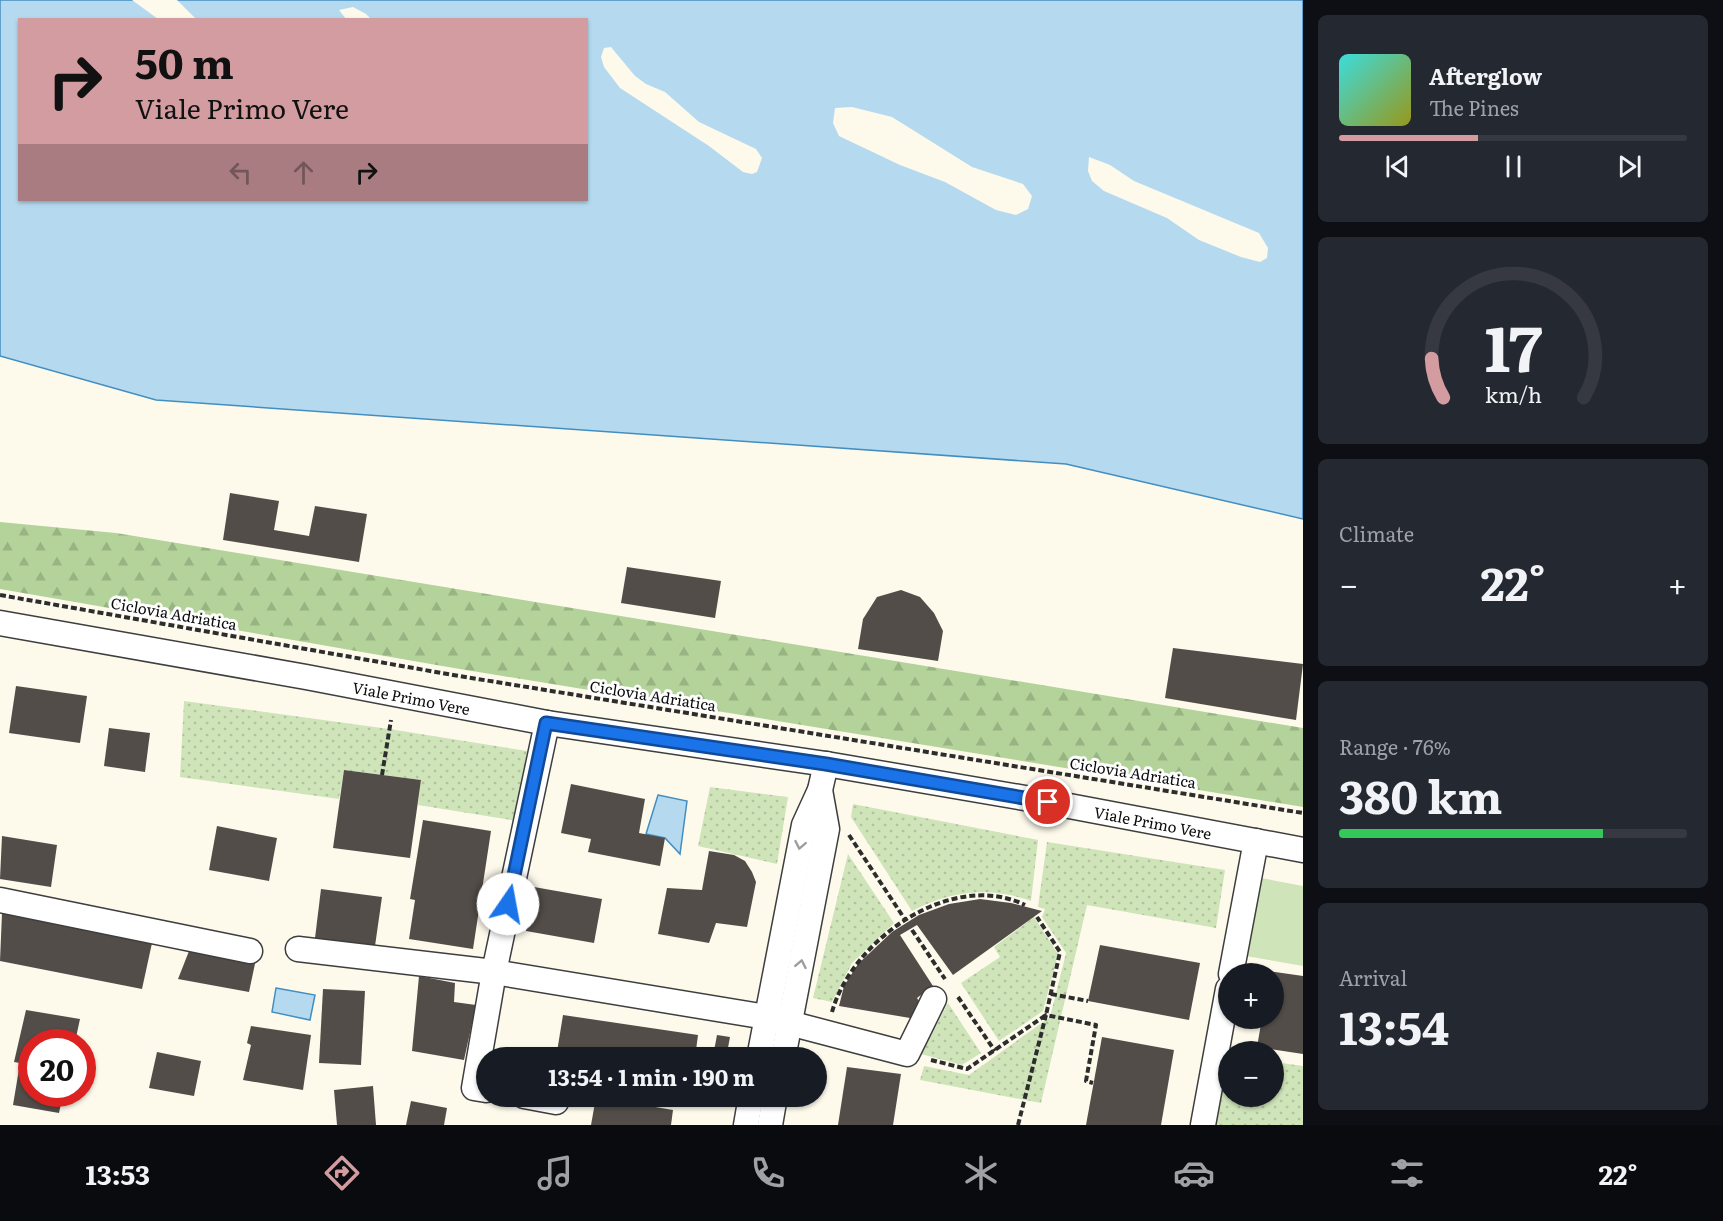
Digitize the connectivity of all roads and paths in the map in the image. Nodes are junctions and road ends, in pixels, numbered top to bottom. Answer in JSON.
{"nodes":[{"id":1,"x":0,"y":595,"type":"edge"},
{"id":2,"x":0,"y":623,"type":"edge"},
{"id":3,"x":391,"y":720,"type":"dead end"},
{"id":4,"x":546,"y":723,"type":"junction"},
{"id":5,"x":826,"y":764,"type":"junction"},
{"id":6,"x":382,"y":775,"type":"dead end"},
{"id":7,"x":820,"y":790,"type":"junction"},
{"id":8,"x":1303,"y":813,"type":"edge"},
{"id":9,"x":846,"y":831,"type":"dead end"},
{"id":10,"x":1256,"y":841,"type":"junction"},
{"id":11,"x":1303,"y":850,"type":"edge"},
{"id":12,"x":0,"y":900,"type":"edge"},
{"id":13,"x":1025,"y":905,"type":"dead end"},
{"id":14,"x":1037,"y":917,"type":"dead end"},
{"id":15,"x":905,"y":921,"type":"junction"},
{"id":16,"x":298,"y":949,"type":"dead end"},
{"id":17,"x":250,"y":951,"type":"dead end"},
{"id":18,"x":1233,"y":963,"type":"edge"},
{"id":19,"x":494,"y":972,"type":"junction"},
{"id":20,"x":1051,"y":994,"type":"junction"},
{"id":21,"x":934,"y":999,"type":"dead end"},
{"id":22,"x":1088,"y":1001,"type":"dead end"},
{"id":23,"x":1046,"y":1015,"type":"junction"},
{"id":24,"x":766,"y":1017,"type":"junction"},
{"id":25,"x":790,"y":1022,"type":"junction"},
{"id":26,"x":1221,"y":1029,"type":"edge"},
{"id":27,"x":826,"y":1033,"type":"junction"},
{"id":28,"x":481,"y":1047,"type":"edge"},
{"id":29,"x":761,"y":1047,"type":"edge"},
{"id":30,"x":785,"y":1047,"type":"edge"},
{"id":31,"x":907,"y":1054,"type":"junction"},
{"id":32,"x":1093,"y":1083,"type":"dead end"},
{"id":33,"x":749,"y":1107,"type":"edge"},
{"id":34,"x":773,"y":1107,"type":"edge"},
{"id":35,"x":746,"y":1125,"type":"edge"},
{"id":36,"x":770,"y":1125,"type":"edge"},
{"id":37,"x":1018,"y":1125,"type":"edge"},
{"id":38,"x":1203,"y":1125,"type":"edge"}],
"edges":[{"from":1,"to":8,"type":"path","name":"Ciclovia Adriatica"},
{"from":2,"to":4,"type":"street","name":"Viale Primo Vere"},
{"from":3,"to":6,"type":"path"},
{"from":4,"to":5,"type":"street","name":"Viale Primo Vere"},
{"from":4,"to":19,"type":"street"},
{"from":5,"to":7,"type":"street"},
{"from":5,"to":10,"type":"street","name":"Viale Primo Vere"},
{"from":7,"to":24,"type":"street","one_way":true},
{"from":25,"to":7,"type":"street","one_way":true},
{"from":9,"to":15,"type":"path"},
{"from":10,"to":11,"type":"street","name":"Viale Primo Vere"},
{"from":10,"to":18,"type":"street"},
{"from":12,"to":17,"type":"street"},
{"from":13,"to":15,"type":"path"},
{"from":14,"to":20,"type":"path"},
{"from":15,"to":27,"type":"path"},
{"from":16,"to":19,"type":"street"},
{"from":19,"to":24,"type":"street"},
{"from":19,"to":28,"type":"street"},
{"from":20,"to":22,"type":"path"},
{"from":20,"to":23,"type":"path"},
{"from":21,"to":31,"type":"street"},
{"from":23,"to":31,"type":"path"},
{"from":23,"to":32,"type":"path"},
{"from":23,"to":37,"type":"path"},
{"from":24,"to":25,"type":"street"},
{"from":24,"to":29,"type":"street"},
{"from":25,"to":27,"type":"street"},
{"from":25,"to":30,"type":"street"},
{"from":26,"to":38,"type":"street"},
{"from":27,"to":31,"type":"street"},
{"from":33,"to":35,"type":"street"},
{"from":34,"to":36,"type":"street"}]}
